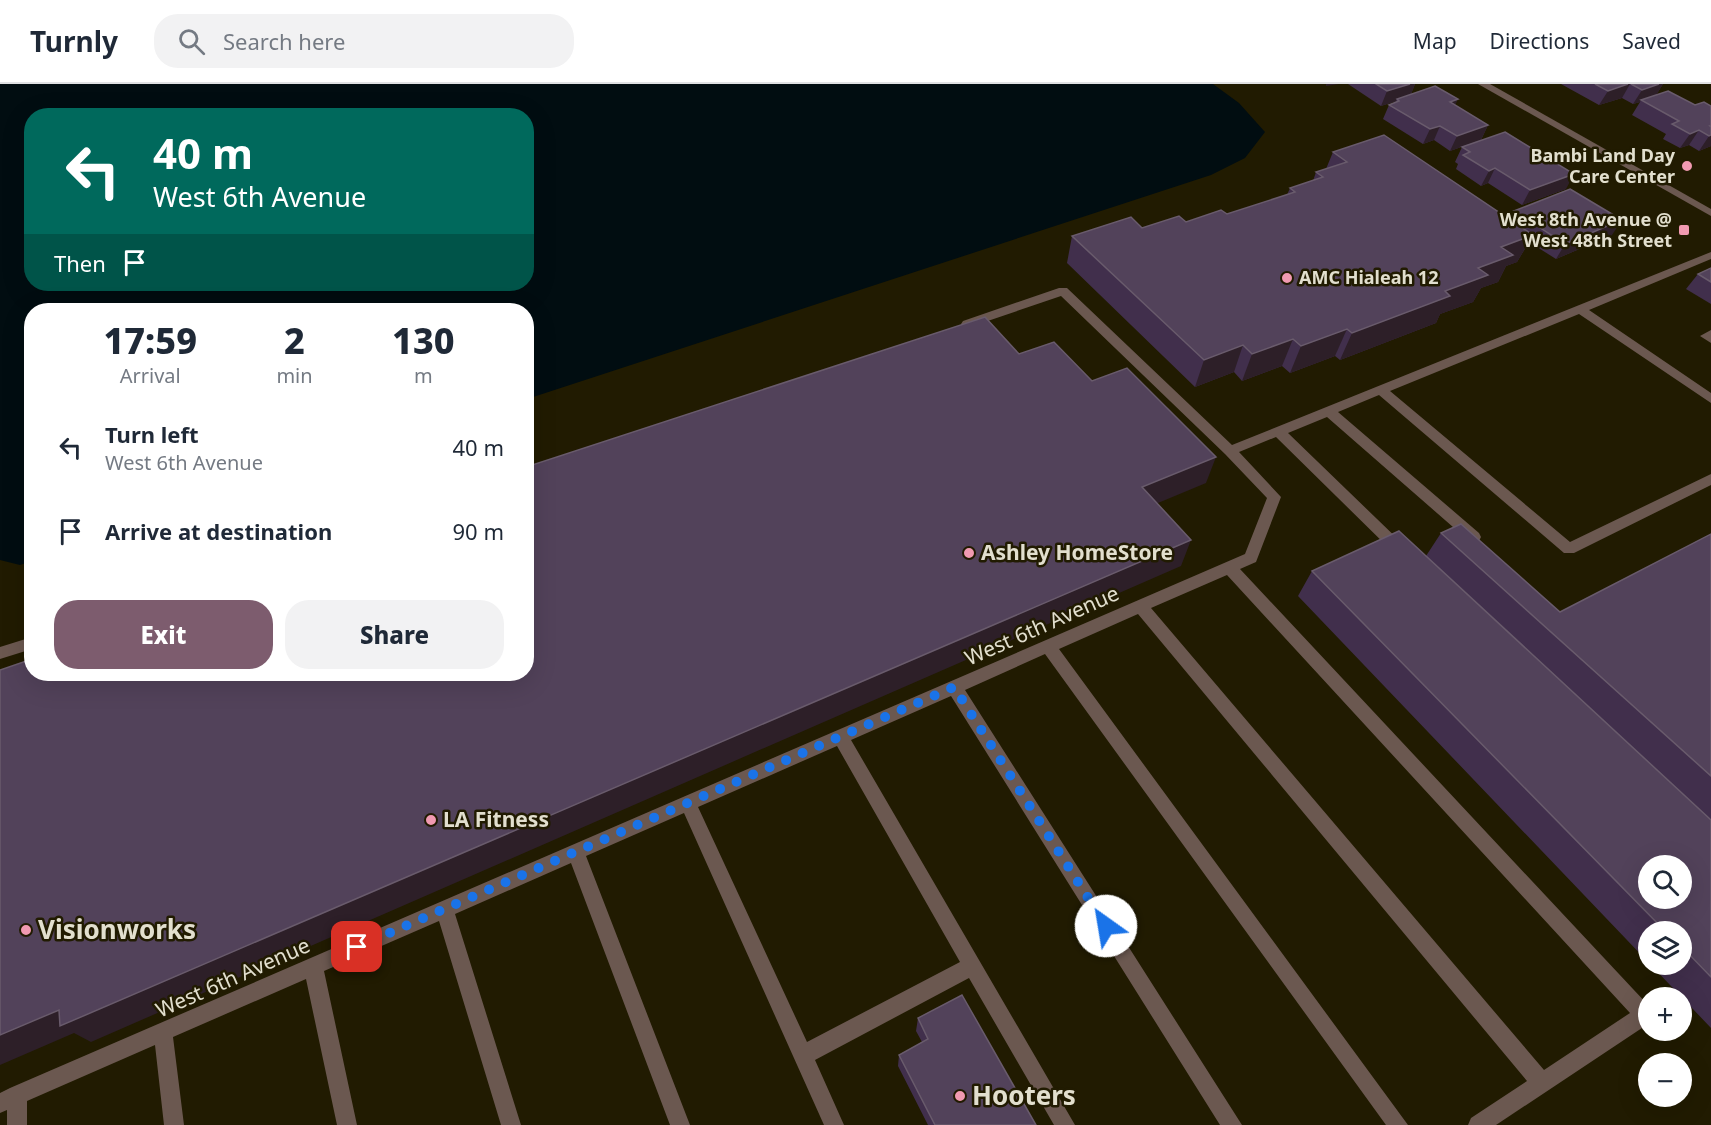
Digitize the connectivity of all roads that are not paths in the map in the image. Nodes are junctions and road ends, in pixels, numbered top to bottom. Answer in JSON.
{"nodes":[{"id":1,"x":1483,"y":84,"type":"edge"},
{"id":2,"x":1711,"y":213,"type":"edge"},
{"id":3,"x":1711,"y":255,"type":"edge"},
{"id":4,"x":1580,"y":309,"type":"junction"},
{"id":5,"x":951,"y":329,"type":"edge"},
{"id":6,"x":1711,"y":334,"type":"edge"},
{"id":7,"x":1711,"y":339,"type":"edge"},
{"id":8,"x":1381,"y":390,"type":"junction"},
{"id":9,"x":1711,"y":399,"type":"edge"},
{"id":10,"x":1329,"y":411,"type":"junction"},
{"id":11,"x":1278,"y":431,"type":"junction"},
{"id":12,"x":1230,"y":451,"type":"junction"},
{"id":13,"x":1711,"y":480,"type":"edge"},
{"id":14,"x":1481,"y":544,"type":"edge"},
{"id":15,"x":1404,"y":554,"type":"edge"},
{"id":16,"x":1229,"y":567,"type":"junction"},
{"id":17,"x":1140,"y":606,"type":"junction"},
{"id":18,"x":24,"y":646,"type":"edge"},
{"id":19,"x":1048,"y":646,"type":"junction"},
{"id":20,"x":0,"y":653,"type":"edge"},
{"id":21,"x":954,"y":687,"type":"junction"},
{"id":22,"x":840,"y":737,"type":"junction"},
{"id":23,"x":688,"y":803,"type":"junction"},
{"id":24,"x":576,"y":852,"type":"junction"},
{"id":25,"x":444,"y":909,"type":"junction"},
{"id":26,"x":313,"y":966,"type":"junction"},
{"id":27,"x":973,"y":966,"type":"junction"},
{"id":28,"x":163,"y":1032,"type":"junction"},
{"id":29,"x":803,"y":1055,"type":"junction"},
{"id":30,"x":1542,"y":1083,"type":"junction"},
{"id":31,"x":8,"y":1099,"type":"edge"},
{"id":32,"x":17,"y":1125,"type":"edge"},
{"id":33,"x":174,"y":1125,"type":"edge"},
{"id":34,"x":347,"y":1125,"type":"edge"},
{"id":35,"x":511,"y":1125,"type":"edge"},
{"id":36,"x":680,"y":1125,"type":"edge"},
{"id":37,"x":834,"y":1125,"type":"edge"},
{"id":38,"x":1065,"y":1125,"type":"edge"},
{"id":39,"x":1232,"y":1125,"type":"edge"},
{"id":40,"x":1398,"y":1125,"type":"edge"},
{"id":41,"x":1478,"y":1125,"type":"edge"}],
"edges":[{"from":1,"to":2,"type":"street"},
{"from":3,"to":4,"type":"street"},
{"from":4,"to":8,"type":"street"},
{"from":4,"to":9,"type":"street"},
{"from":5,"to":12,"type":"street","name":"West 6th Avenue"},
{"from":6,"to":7,"type":"street"},
{"from":8,"to":10,"type":"street"},
{"from":8,"to":13,"type":"street"},
{"from":10,"to":11,"type":"street"},
{"from":10,"to":14,"type":"street"},
{"from":11,"to":12,"type":"street"},
{"from":11,"to":15,"type":"street"},
{"from":12,"to":16,"type":"street","name":"West 6th Avenue"},
{"from":16,"to":17,"type":"street","name":"West 6th Avenue"},
{"from":16,"to":30,"type":"street"},
{"from":17,"to":19,"type":"street","name":"West 6th Avenue"},
{"from":17,"to":30,"type":"street"},
{"from":18,"to":20,"type":"street"},
{"from":19,"to":21,"type":"street","name":"West 6th Avenue"},
{"from":19,"to":40,"type":"street"},
{"from":21,"to":22,"type":"street","name":"West 6th Avenue"},
{"from":21,"to":39,"type":"street"},
{"from":22,"to":23,"type":"street","name":"West 6th Avenue"},
{"from":22,"to":27,"type":"street"},
{"from":23,"to":24,"type":"street","name":"West 6th Avenue"},
{"from":23,"to":29,"type":"street"},
{"from":24,"to":25,"type":"street","name":"West 6th Avenue"},
{"from":24,"to":36,"type":"street"},
{"from":25,"to":26,"type":"street","name":"West 6th Avenue"},
{"from":25,"to":35,"type":"street"},
{"from":26,"to":28,"type":"street","name":"West 6th Avenue"},
{"from":26,"to":34,"type":"street"},
{"from":27,"to":29,"type":"street"},
{"from":27,"to":38,"type":"street"},
{"from":28,"to":31,"type":"street","name":"West 6th Avenue"},
{"from":28,"to":33,"type":"street"},
{"from":29,"to":37,"type":"street"},
{"from":30,"to":41,"type":"street"},
{"from":31,"to":32,"type":"street"}]}
